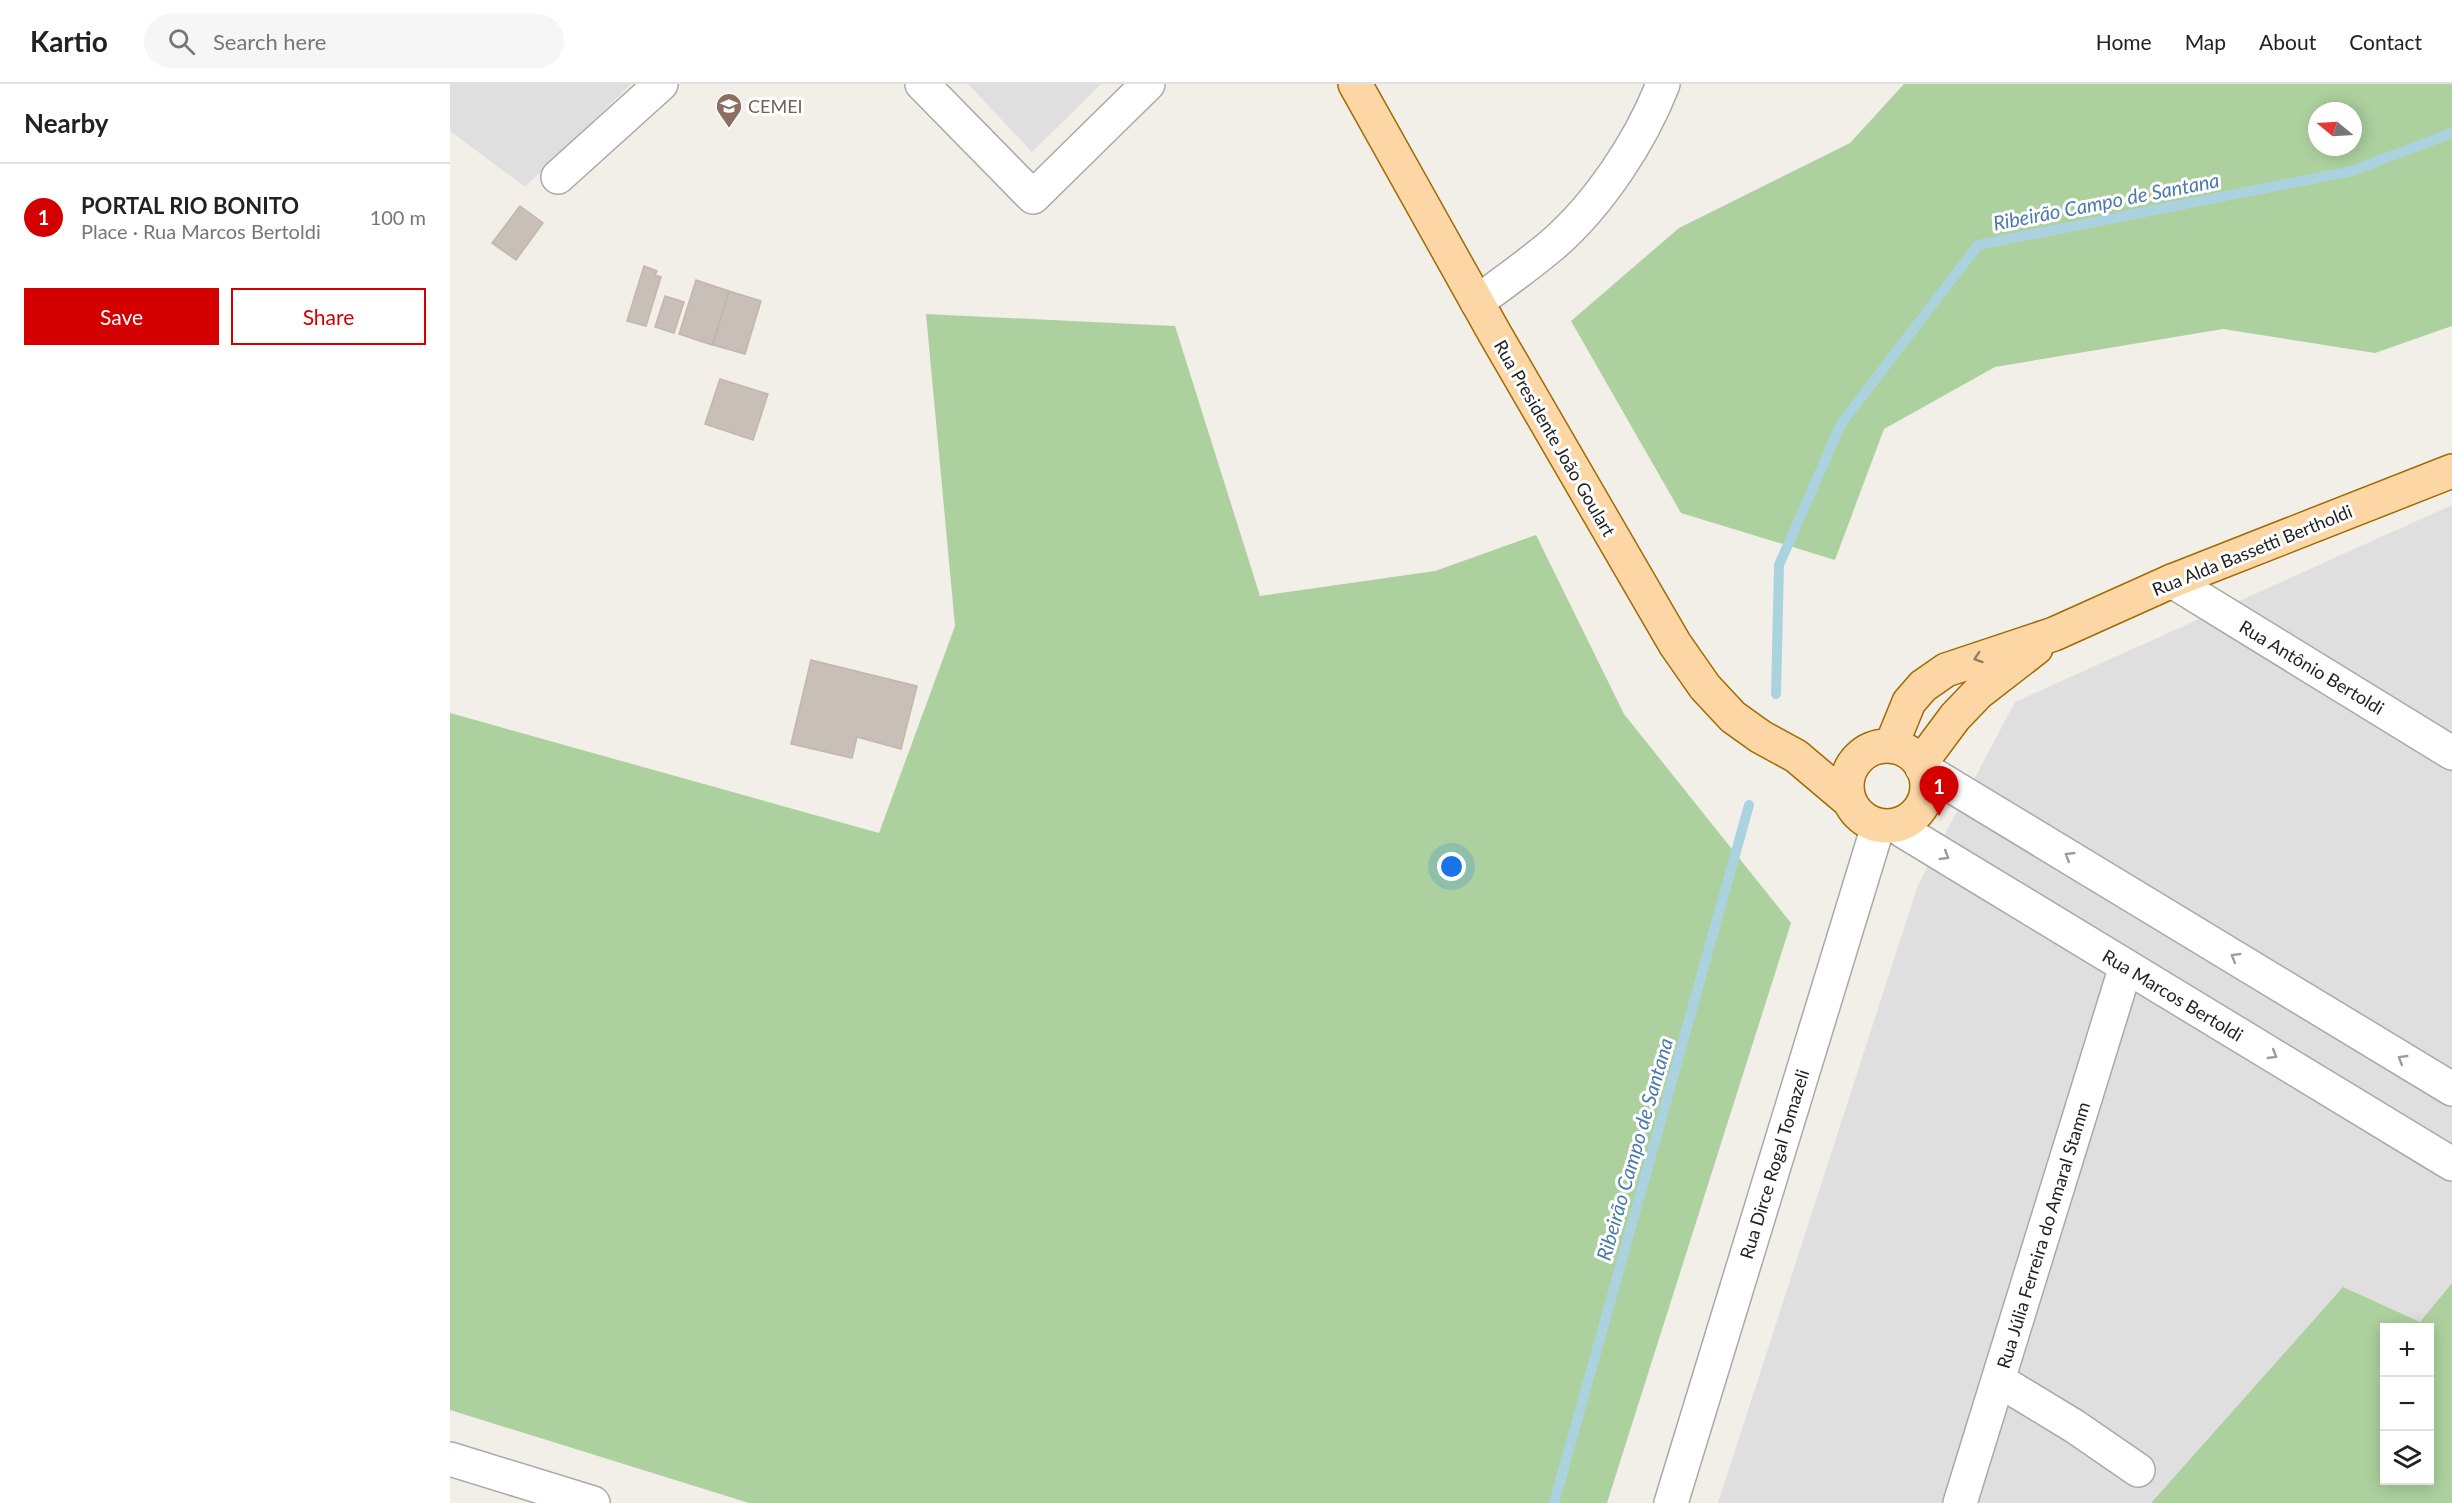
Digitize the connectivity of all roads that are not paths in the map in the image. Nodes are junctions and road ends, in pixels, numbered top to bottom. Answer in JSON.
{"nodes":[{"id":1,"x":661,"y":84,"type":"edge"},
{"id":2,"x":922,"y":84,"type":"edge"},
{"id":3,"x":1148,"y":84,"type":"edge"},
{"id":4,"x":1355,"y":84,"type":"edge"},
{"id":5,"x":1663,"y":84,"type":"edge"},
{"id":6,"x":558,"y":177,"type":"dead end"},
{"id":7,"x":1477,"y":302,"type":"junction"},
{"id":8,"x":2452,"y":471,"type":"edge"},
{"id":9,"x":2172,"y":581,"type":"junction"},
{"id":10,"x":2054,"y":634,"type":"junction"},
{"id":11,"x":1878,"y":749,"type":"junction"},
{"id":12,"x":2452,"y":753,"type":"edge"},
{"id":13,"x":1796,"y":756,"type":"junction"},
{"id":14,"x":1921,"y":766,"type":"junction"},
{"id":15,"x":1848,"y":800,"type":"junction"},
{"id":16,"x":1886,"y":826,"type":"junction"},
{"id":17,"x":2126,"y":966,"type":"junction"},
{"id":18,"x":2452,"y":1089,"type":"edge"},
{"id":19,"x":2452,"y":1164,"type":"edge"},
{"id":20,"x":1998,"y":1380,"type":"junction"},
{"id":21,"x":450,"y":1459,"type":"edge"},
{"id":22,"x":2138,"y":1470,"type":"dead end"},
{"id":23,"x":593,"y":1503,"type":"edge"},
{"id":24,"x":1671,"y":1503,"type":"edge"},
{"id":25,"x":1960,"y":1503,"type":"edge"}],
"edges":[{"from":1,"to":6,"type":"street"},
{"from":2,"to":3,"type":"street"},
{"from":4,"to":7,"type":"main road","name":"Rua Presidente João Goulart"},
{"from":5,"to":7,"type":"street"},
{"from":7,"to":13,"type":"main road","name":"Rua Presidente João Goulart"},
{"from":8,"to":9,"type":"main road","name":"Rua Alda Bassetti Bertholdi"},
{"from":9,"to":10,"type":"main road","name":"Rua Alda Bassetti Bertholdi"},
{"from":9,"to":12,"type":"street","name":"Rua Antônio Bertoldi"},
{"from":10,"to":11,"type":"main road","name":"Rua Alda Bassetti Bertholdi","one_way":true},
{"from":10,"to":14,"type":"main road","name":"Rua Alda Bassetti Bertholdi"},
{"from":11,"to":13,"type":"main road"},
{"from":11,"to":14,"type":"main road"},
{"from":11,"to":15,"type":"main road"},
{"from":13,"to":15,"type":"main road","name":"Rua Presidente João Goulart"},
{"from":14,"to":16,"type":"main road"},
{"from":18,"to":14,"type":"street","one_way":true},
{"from":15,"to":16,"type":"main road"},
{"from":16,"to":17,"type":"street","name":"Rua Marcos Bertoldi","one_way":true},
{"from":16,"to":24,"type":"street","name":"Rua Dirce Rogal Tomazeli"},
{"from":17,"to":19,"type":"street","name":"Rua Marcos Bertoldi","one_way":true},
{"from":17,"to":20,"type":"street","name":"Rua Júlia Ferreira do Amaral Stamm"},
{"from":20,"to":22,"type":"street"},
{"from":20,"to":25,"type":"street","name":"Rua Júlia Ferreira do Amaral Stamm"},
{"from":21,"to":23,"type":"street"}]}
